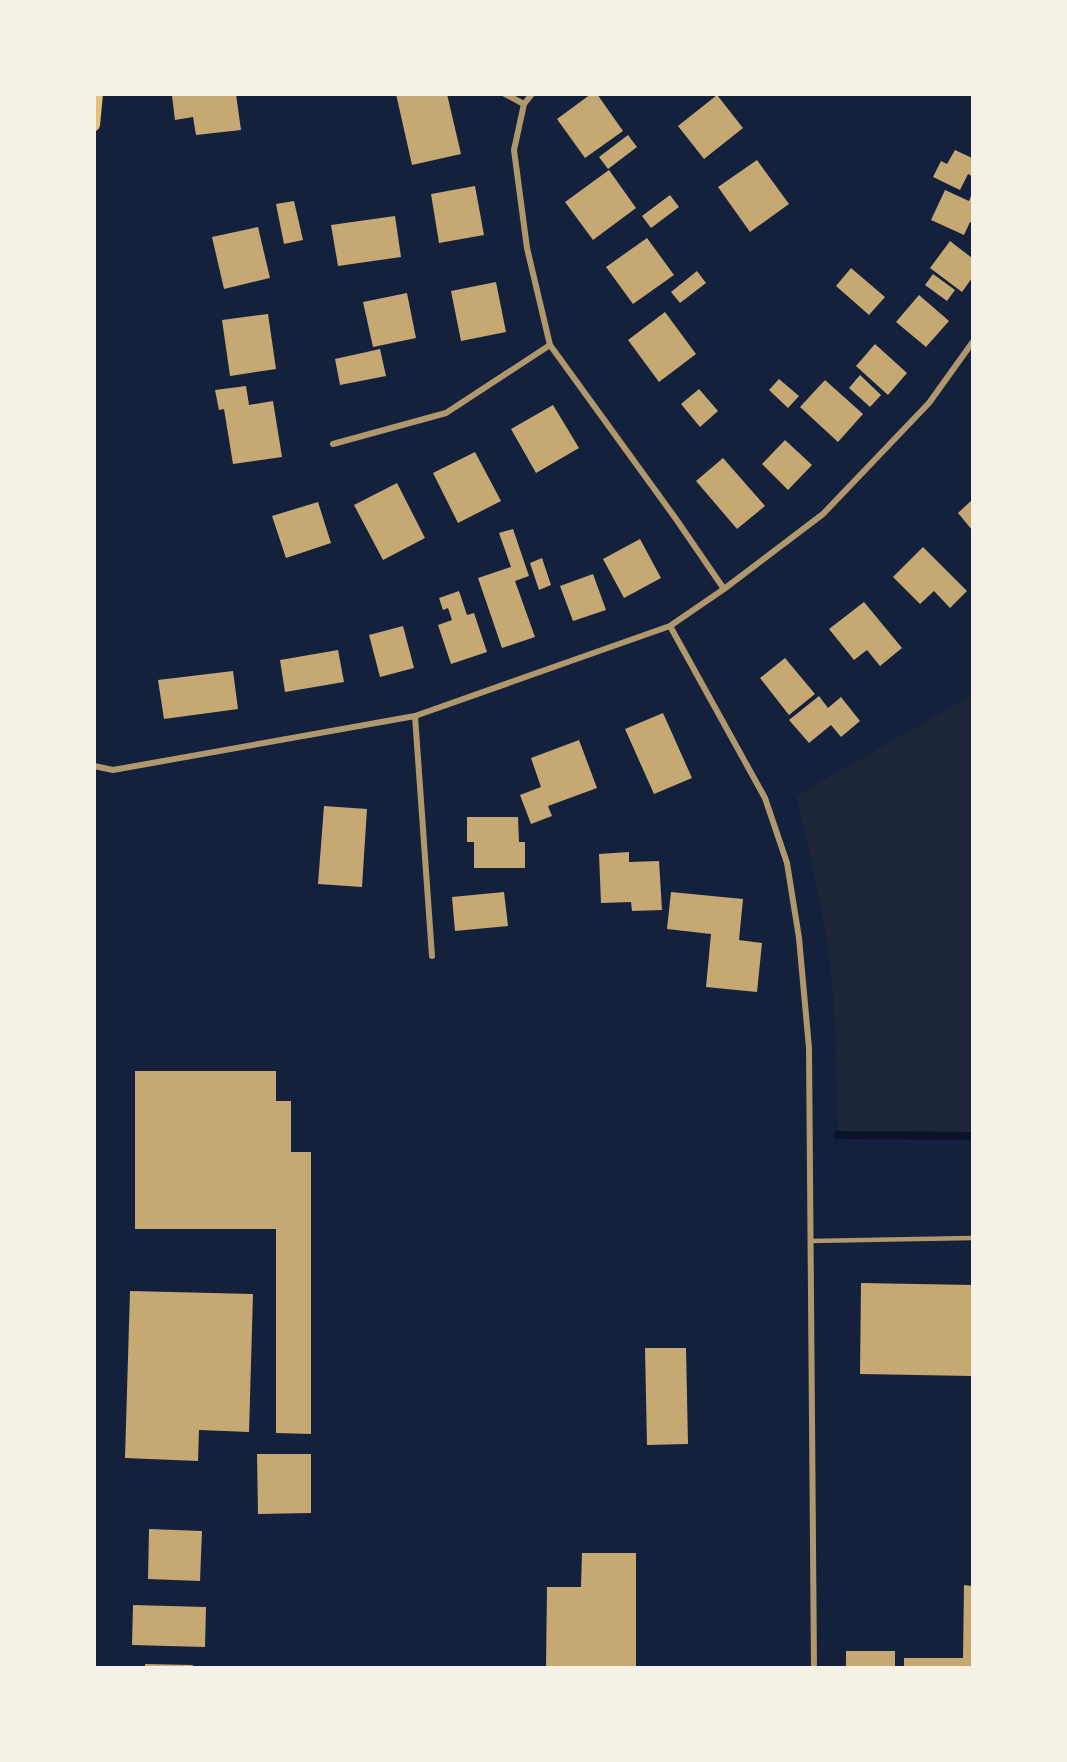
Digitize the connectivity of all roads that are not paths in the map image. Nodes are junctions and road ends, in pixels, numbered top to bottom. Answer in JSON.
{"nodes":[{"id":1,"x":97,"y":94,"type":"edge"},
{"id":2,"x":505,"y":94,"type":"edge"},
{"id":3,"x":532,"y":94,"type":"edge"},
{"id":4,"x":524,"y":104,"type":"junction"},
{"id":5,"x":94,"y":125,"type":"edge"},
{"id":6,"x":972,"y":343,"type":"edge"},
{"id":7,"x":550,"y":345,"type":"junction"},
{"id":8,"x":333,"y":444,"type":"dead end"},
{"id":9,"x":724,"y":589,"type":"junction"},
{"id":10,"x":670,"y":626,"type":"junction"},
{"id":11,"x":415,"y":716,"type":"junction"},
{"id":12,"x":94,"y":766,"type":"edge"},
{"id":13,"x":432,"y":956,"type":"dead end"},
{"id":14,"x":972,"y":1238,"type":"edge"},
{"id":15,"x":810,"y":1241,"type":"junction"},
{"id":16,"x":814,"y":1668,"type":"edge"}],
"edges":[{"from":1,"to":5,"type":"main road"},
{"from":2,"to":4,"type":"street"},
{"from":3,"to":4,"type":"street"},
{"from":4,"to":7,"type":"street"},
{"from":6,"to":9,"type":"street"},
{"from":7,"to":8,"type":"street"},
{"from":7,"to":9,"type":"street"},
{"from":9,"to":10,"type":"street"},
{"from":10,"to":11,"type":"street"},
{"from":10,"to":15,"type":"street"},
{"from":11,"to":12,"type":"street"},
{"from":11,"to":13,"type":"street"},
{"from":14,"to":15,"type":"lane"},
{"from":15,"to":16,"type":"street"}]}
